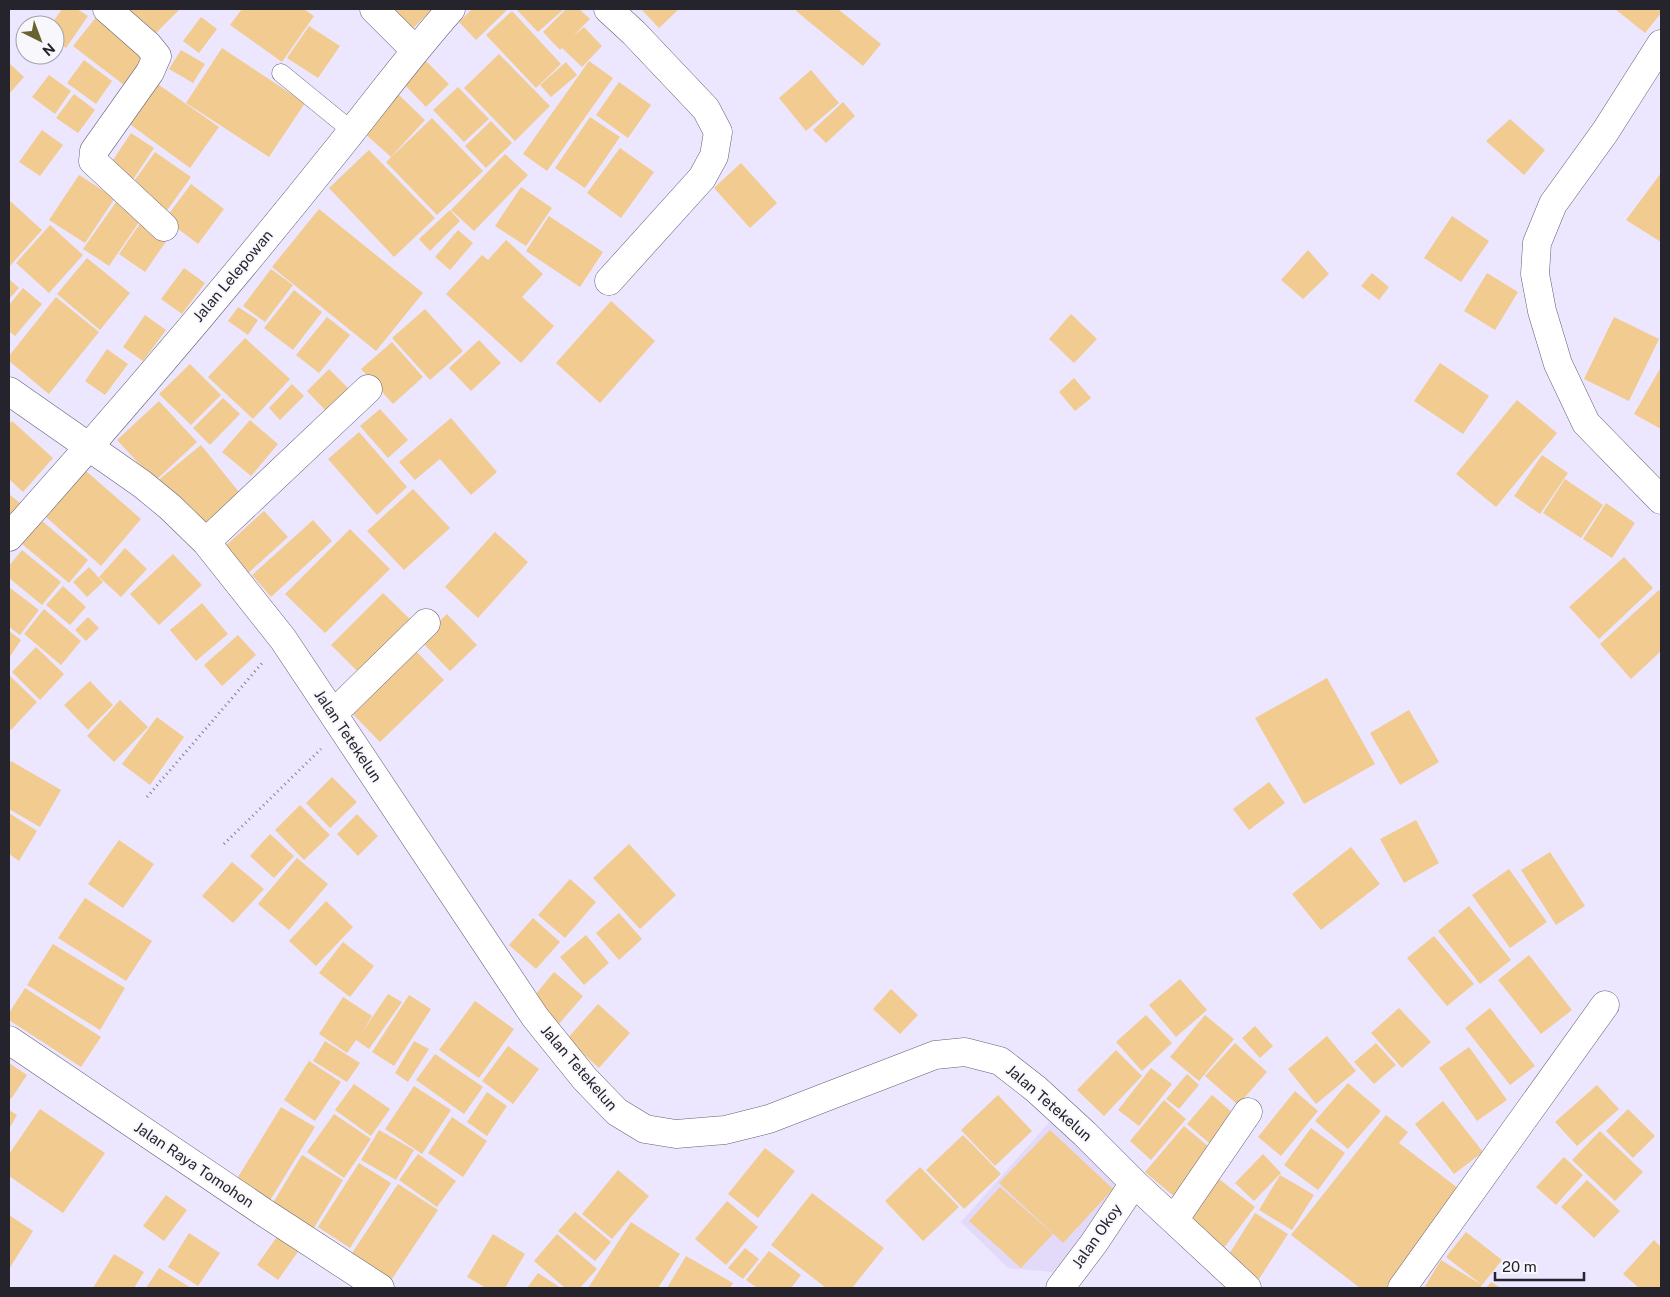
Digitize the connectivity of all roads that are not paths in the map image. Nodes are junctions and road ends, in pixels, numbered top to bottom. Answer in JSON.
{"nodes":[{"id":1,"x":107,"y":9,"type":"edge"},
{"id":2,"x":374,"y":9,"type":"edge"},
{"id":3,"x":452,"y":9,"type":"edge"},
{"id":4,"x":608,"y":9,"type":"edge"},
{"id":5,"x":1661,"y":44,"type":"edge"},
{"id":6,"x":415,"y":50,"type":"junction"},
{"id":7,"x":281,"y":73,"type":"dead end"},
{"id":8,"x":352,"y":131,"type":"junction"},
{"id":9,"x":164,"y":227,"type":"dead end"},
{"id":10,"x":609,"y":281,"type":"dead end"},
{"id":11,"x":368,"y":389,"type":"dead end"},
{"id":12,"x":9,"y":391,"type":"edge"},
{"id":13,"x":89,"y":448,"type":"junction"},
{"id":14,"x":1661,"y":500,"type":"edge"},
{"id":15,"x":9,"y":537,"type":"edge"},
{"id":16,"x":206,"y":542,"type":"junction"},
{"id":17,"x":426,"y":623,"type":"dead end"},
{"id":18,"x":338,"y":720,"type":"junction"},
{"id":19,"x":1605,"y":1006,"type":"dead end"},
{"id":20,"x":9,"y":1040,"type":"edge"},
{"id":21,"x":1248,"y":1112,"type":"dead end"},
{"id":22,"x":1134,"y":1183,"type":"junction"},
{"id":23,"x":1174,"y":1220,"type":"junction"},
{"id":24,"x":380,"y":1288,"type":"edge"},
{"id":25,"x":1060,"y":1288,"type":"edge"},
{"id":26,"x":1247,"y":1288,"type":"edge"},
{"id":27,"x":1402,"y":1288,"type":"edge"}],
"edges":[{"from":1,"to":9,"type":"main road"},
{"from":2,"to":6,"type":"main road"},
{"from":3,"to":6,"type":"main road","name":"Jalan Lelepowan"},
{"from":4,"to":10,"type":"main road"},
{"from":5,"to":14,"type":"main road"},
{"from":6,"to":8,"type":"main road","name":"Jalan Lelepowan"},
{"from":7,"to":8,"type":"lane"},
{"from":8,"to":13,"type":"main road","name":"Jalan Lelepowan"},
{"from":11,"to":16,"type":"main road"},
{"from":12,"to":13,"type":"main road","name":"Jalan Tetekelun"},
{"from":13,"to":15,"type":"main road","name":"Jalan Lelepowan"},
{"from":13,"to":16,"type":"main road","name":"Jalan Tetekelun"},
{"from":16,"to":18,"type":"main road","name":"Jalan Tetekelun"},
{"from":17,"to":18,"type":"main road"},
{"from":18,"to":22,"type":"main road","name":"Jalan Tetekelun"},
{"from":19,"to":27,"type":"main road"},
{"from":20,"to":24,"type":"main road","name":"Jalan Raya Tomohon"},
{"from":21,"to":23,"type":"main road"},
{"from":22,"to":23,"type":"main road","name":"Jalan Tetekelun"},
{"from":22,"to":25,"type":"main road","name":"Jalan Okoy"},
{"from":23,"to":26,"type":"main road","name":"Jalan Tetekelun"}]}
